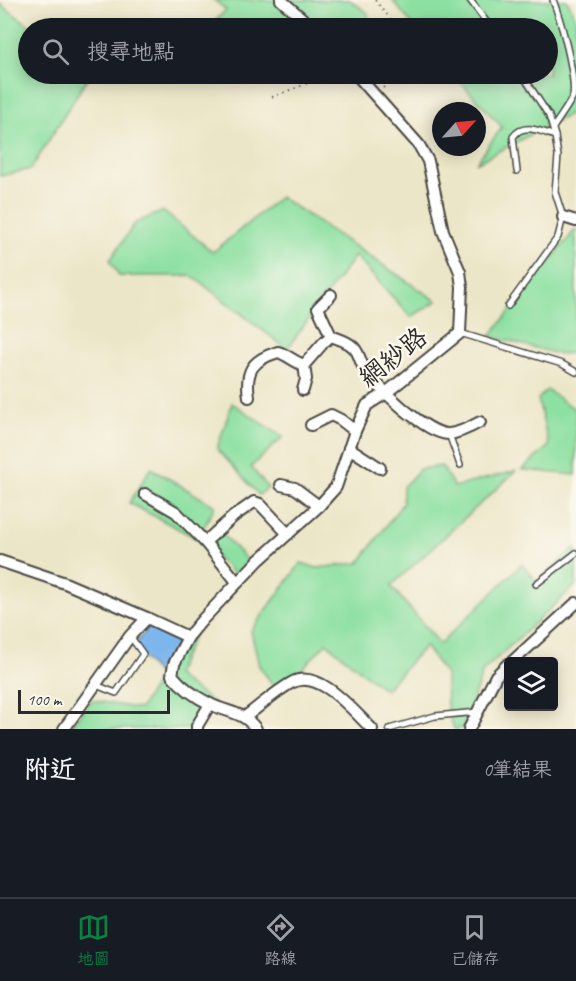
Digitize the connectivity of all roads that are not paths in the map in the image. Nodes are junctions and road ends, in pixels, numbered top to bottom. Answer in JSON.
{"nodes":[{"id":1,"x":281,"y":0,"type":"edge"},
{"id":2,"x":470,"y":0,"type":"edge"},
{"id":3,"x":553,"y":0,"type":"edge"},
{"id":4,"x":302,"y":18,"type":"edge"},
{"id":5,"x":484,"y":18,"type":"edge"},
{"id":6,"x":366,"y":84,"type":"edge"},
{"id":7,"x":528,"y":84,"type":"edge"},
{"id":8,"x":553,"y":128,"type":"junction"},
{"id":9,"x":555,"y":136,"type":"junction"},
{"id":10,"x":517,"y":171,"type":"dead end"},
{"id":11,"x":562,"y":218,"type":"junction"},
{"id":12,"x":576,"y":221,"type":"edge"},
{"id":13,"x":331,"y":295,"type":"dead end"},
{"id":14,"x":508,"y":306,"type":"dead end"},
{"id":15,"x":460,"y":333,"type":"junction"},
{"id":16,"x":331,"y":336,"type":"junction"},
{"id":17,"x":304,"y":365,"type":"junction"},
{"id":18,"x":576,"y":372,"type":"edge"},
{"id":19,"x":303,"y":390,"type":"dead end"},
{"id":20,"x":386,"y":393,"type":"junction"},
{"id":21,"x":249,"y":397,"type":"dead end"},
{"id":22,"x":480,"y":422,"type":"dead end"},
{"id":23,"x":311,"y":425,"type":"dead end"},
{"id":24,"x":355,"y":431,"type":"junction"},
{"id":25,"x":449,"y":434,"type":"junction"},
{"id":26,"x":349,"y":448,"type":"junction"},
{"id":27,"x":460,"y":465,"type":"dead end"},
{"id":28,"x":380,"y":468,"type":"dead end"},
{"id":29,"x":280,"y":485,"type":"dead end"},
{"id":30,"x":146,"y":494,"type":"dead end"},
{"id":31,"x":319,"y":506,"type":"junction"},
{"id":32,"x":288,"y":534,"type":"junction"},
{"id":33,"x":205,"y":542,"type":"junction"},
{"id":34,"x":576,"y":553,"type":"edge"},
{"id":35,"x":0,"y":561,"type":"edge"},
{"id":36,"x":237,"y":582,"type":"junction"},
{"id":37,"x":536,"y":584,"type":"dead end"},
{"id":38,"x":576,"y":603,"type":"edge"},
{"id":39,"x":147,"y":618,"type":"junction"},
{"id":40,"x":130,"y":636,"type":"junction"},
{"id":41,"x":189,"y":637,"type":"junction"},
{"id":42,"x":517,"y":657,"type":"edge"},
{"id":43,"x":504,"y":669,"type":"edge"},
{"id":44,"x":96,"y":685,"type":"junction"},
{"id":45,"x":210,"y":704,"type":"junction"},
{"id":46,"x":478,"y":712,"type":"junction"},
{"id":47,"x":245,"y":717,"type":"junction"},
{"id":48,"x":64,"y":729,"type":"edge"},
{"id":49,"x":197,"y":729,"type":"edge"},
{"id":50,"x":256,"y":729,"type":"edge"},
{"id":51,"x":372,"y":729,"type":"edge"},
{"id":52,"x":389,"y":729,"type":"edge"},
{"id":53,"x":469,"y":729,"type":"edge"}],
"edges":[{"from":1,"to":4,"type":"street"},
{"from":2,"to":5,"type":"lane"},
{"from":3,"to":8,"type":"lane"},
{"from":6,"to":15,"type":"street","name":"網紗路"},
{"from":7,"to":8,"type":"lane"},
{"from":8,"to":9,"type":"lane"},
{"from":9,"to":10,"type":"lane"},
{"from":9,"to":11,"type":"lane"},
{"from":11,"to":12,"type":"street"},
{"from":11,"to":14,"type":"lane"},
{"from":13,"to":16,"type":"street"},
{"from":15,"to":18,"type":"lane"},
{"from":15,"to":20,"type":"street","name":"網紗路"},
{"from":16,"to":17,"type":"street"},
{"from":16,"to":20,"type":"street"},
{"from":17,"to":19,"type":"street"},
{"from":17,"to":21,"type":"street"},
{"from":20,"to":24,"type":"street","name":"網紗路"},
{"from":20,"to":25,"type":"street"},
{"from":22,"to":25,"type":"street"},
{"from":23,"to":24,"type":"street"},
{"from":24,"to":26,"type":"street","name":"網紗路"},
{"from":25,"to":27,"type":"lane"},
{"from":26,"to":28,"type":"street"},
{"from":26,"to":31,"type":"street","name":"網紗路"},
{"from":29,"to":31,"type":"street"},
{"from":30,"to":33,"type":"street"},
{"from":31,"to":32,"type":"street","name":"網紗路"},
{"from":32,"to":33,"type":"street"},
{"from":32,"to":36,"type":"street","name":"網紗路"},
{"from":33,"to":36,"type":"street"},
{"from":34,"to":37,"type":"lane"},
{"from":35,"to":39,"type":"street"},
{"from":36,"to":41,"type":"street","name":"網紗路"},
{"from":38,"to":42,"type":"street"},
{"from":39,"to":40,"type":"street"},
{"from":39,"to":41,"type":"street"},
{"from":40,"to":44,"type":"street"},
{"from":40,"to":44,"type":"lane"},
{"from":41,"to":45,"type":"street","name":"網紗路"},
{"from":43,"to":46,"type":"street"},
{"from":44,"to":48,"type":"street"},
{"from":45,"to":47,"type":"street"},
{"from":45,"to":49,"type":"street"},
{"from":46,"to":52,"type":"lane"},
{"from":46,"to":53,"type":"street"},
{"from":47,"to":50,"type":"street"},
{"from":47,"to":51,"type":"street"}]}
